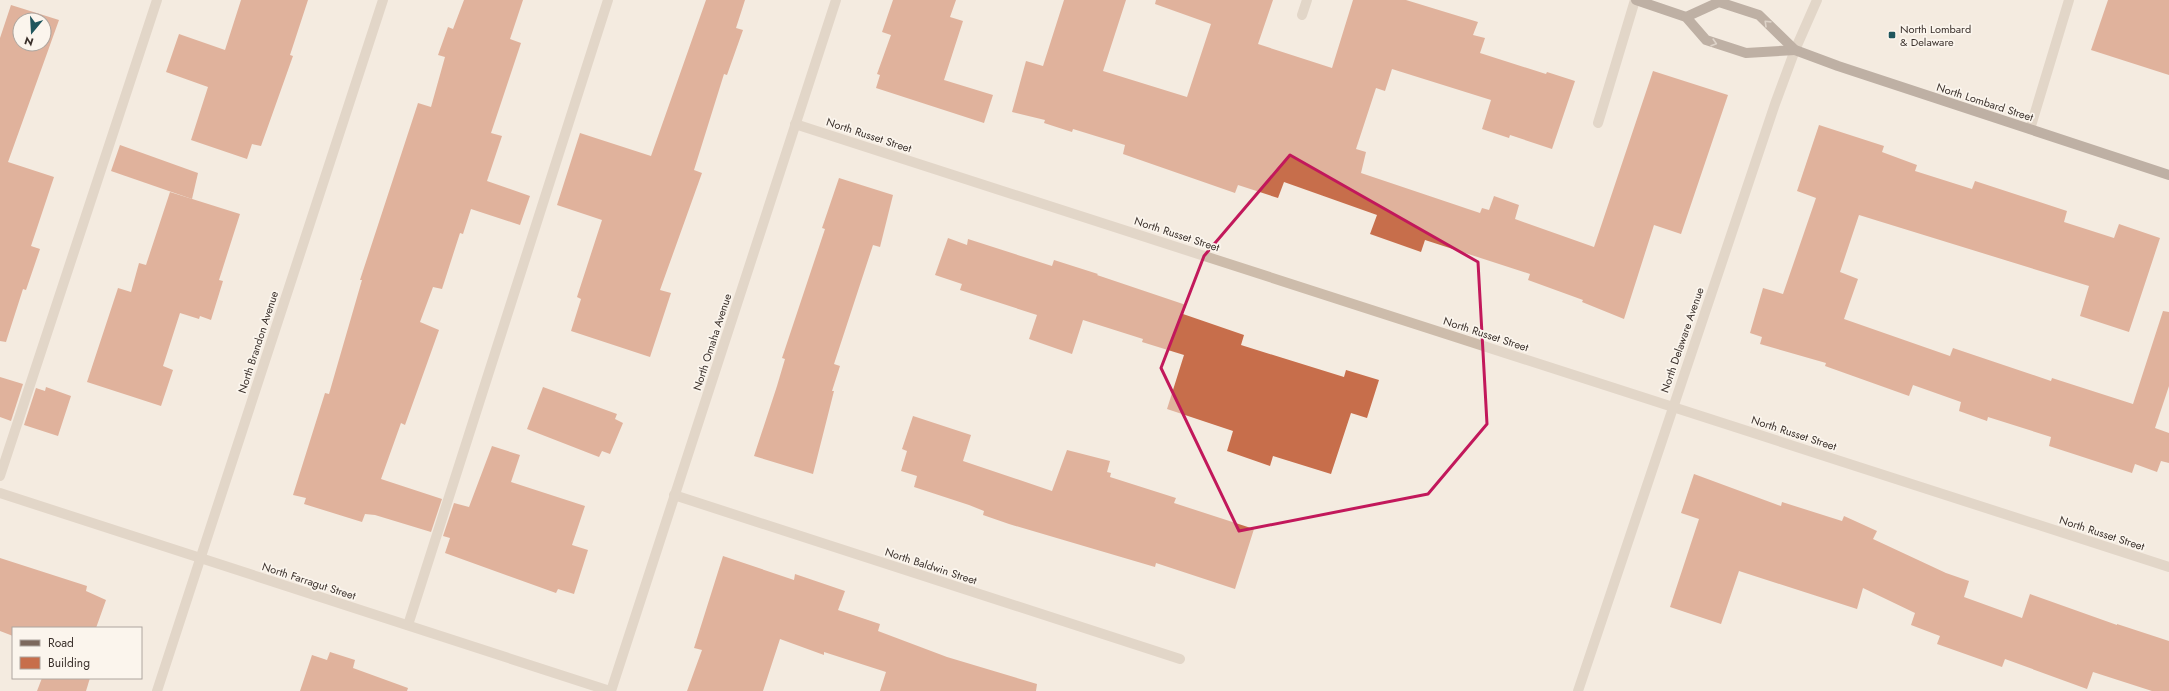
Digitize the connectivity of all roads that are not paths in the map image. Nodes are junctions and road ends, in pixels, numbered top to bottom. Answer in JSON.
{"nodes":[{"id":1,"x":157,"y":0,"type":"edge"},
{"id":2,"x":383,"y":0,"type":"edge"},
{"id":3,"x":608,"y":0,"type":"edge"},
{"id":4,"x":836,"y":0,"type":"edge"},
{"id":5,"x":1307,"y":0,"type":"edge"},
{"id":6,"x":1635,"y":0,"type":"edge"},
{"id":7,"x":1817,"y":0,"type":"edge"},
{"id":8,"x":2069,"y":0,"type":"edge"},
{"id":9,"x":1302,"y":15,"type":"dead end"},
{"id":10,"x":1686,"y":17,"type":"junction"},
{"id":11,"x":1795,"y":50,"type":"junction"},
{"id":12,"x":1598,"y":123,"type":"dead end"},
{"id":13,"x":795,"y":124,"type":"junction"},
{"id":14,"x":2030,"y":129,"type":"junction"},
{"id":15,"x":2169,"y":175,"type":"edge"},
{"id":16,"x":1672,"y":406,"type":"junction"},
{"id":17,"x":0,"y":476,"type":"edge"},
{"id":18,"x":0,"y":493,"type":"edge"},
{"id":19,"x":674,"y":495,"type":"junction"},
{"id":20,"x":200,"y":558,"type":"junction"},
{"id":21,"x":2169,"y":567,"type":"edge"},
{"id":22,"x":408,"y":625,"type":"junction"},
{"id":23,"x":1180,"y":659,"type":"dead end"},
{"id":24,"x":157,"y":691,"type":"edge"},
{"id":25,"x":610,"y":691,"type":"edge"},
{"id":26,"x":1578,"y":691,"type":"edge"}],
"edges":[{"from":1,"to":17,"type":"street"},
{"from":2,"to":20,"type":"street","name":"North Brandon Avenue"},
{"from":3,"to":22,"type":"street"},
{"from":4,"to":13,"type":"street","name":"North Omaha Avenue"},
{"from":5,"to":9,"type":"street"},
{"from":6,"to":10,"type":"main road"},
{"from":6,"to":12,"type":"street"},
{"from":7,"to":11,"type":"street","name":"North Delaware Avenue"},
{"from":8,"to":14,"type":"street"},
{"from":10,"to":11,"type":"main road","name":"North Lombard Street","one_way":true},
{"from":11,"to":10,"type":"main road","name":"North Lombard Street","one_way":true},
{"from":11,"to":14,"type":"main road","name":"North Lombard Street"},
{"from":11,"to":16,"type":"street","name":"North Delaware Avenue"},
{"from":13,"to":16,"type":"street","name":"North Russet Street"},
{"from":13,"to":19,"type":"street","name":"North Omaha Avenue"},
{"from":14,"to":15,"type":"main road","name":"North Lombard Street"},
{"from":16,"to":21,"type":"street","name":"North Russet Street"},
{"from":16,"to":26,"type":"street","name":"North Delaware Avenue"},
{"from":18,"to":20,"type":"street","name":"North Farragut Street"},
{"from":19,"to":23,"type":"street","name":"North Baldwin Street"},
{"from":19,"to":25,"type":"street","name":"North Omaha Avenue"},
{"from":20,"to":22,"type":"street","name":"North Farragut Street"},
{"from":20,"to":24,"type":"street","name":"North Brandon Avenue"},
{"from":22,"to":25,"type":"street","name":"North Farragut Street"}]}
